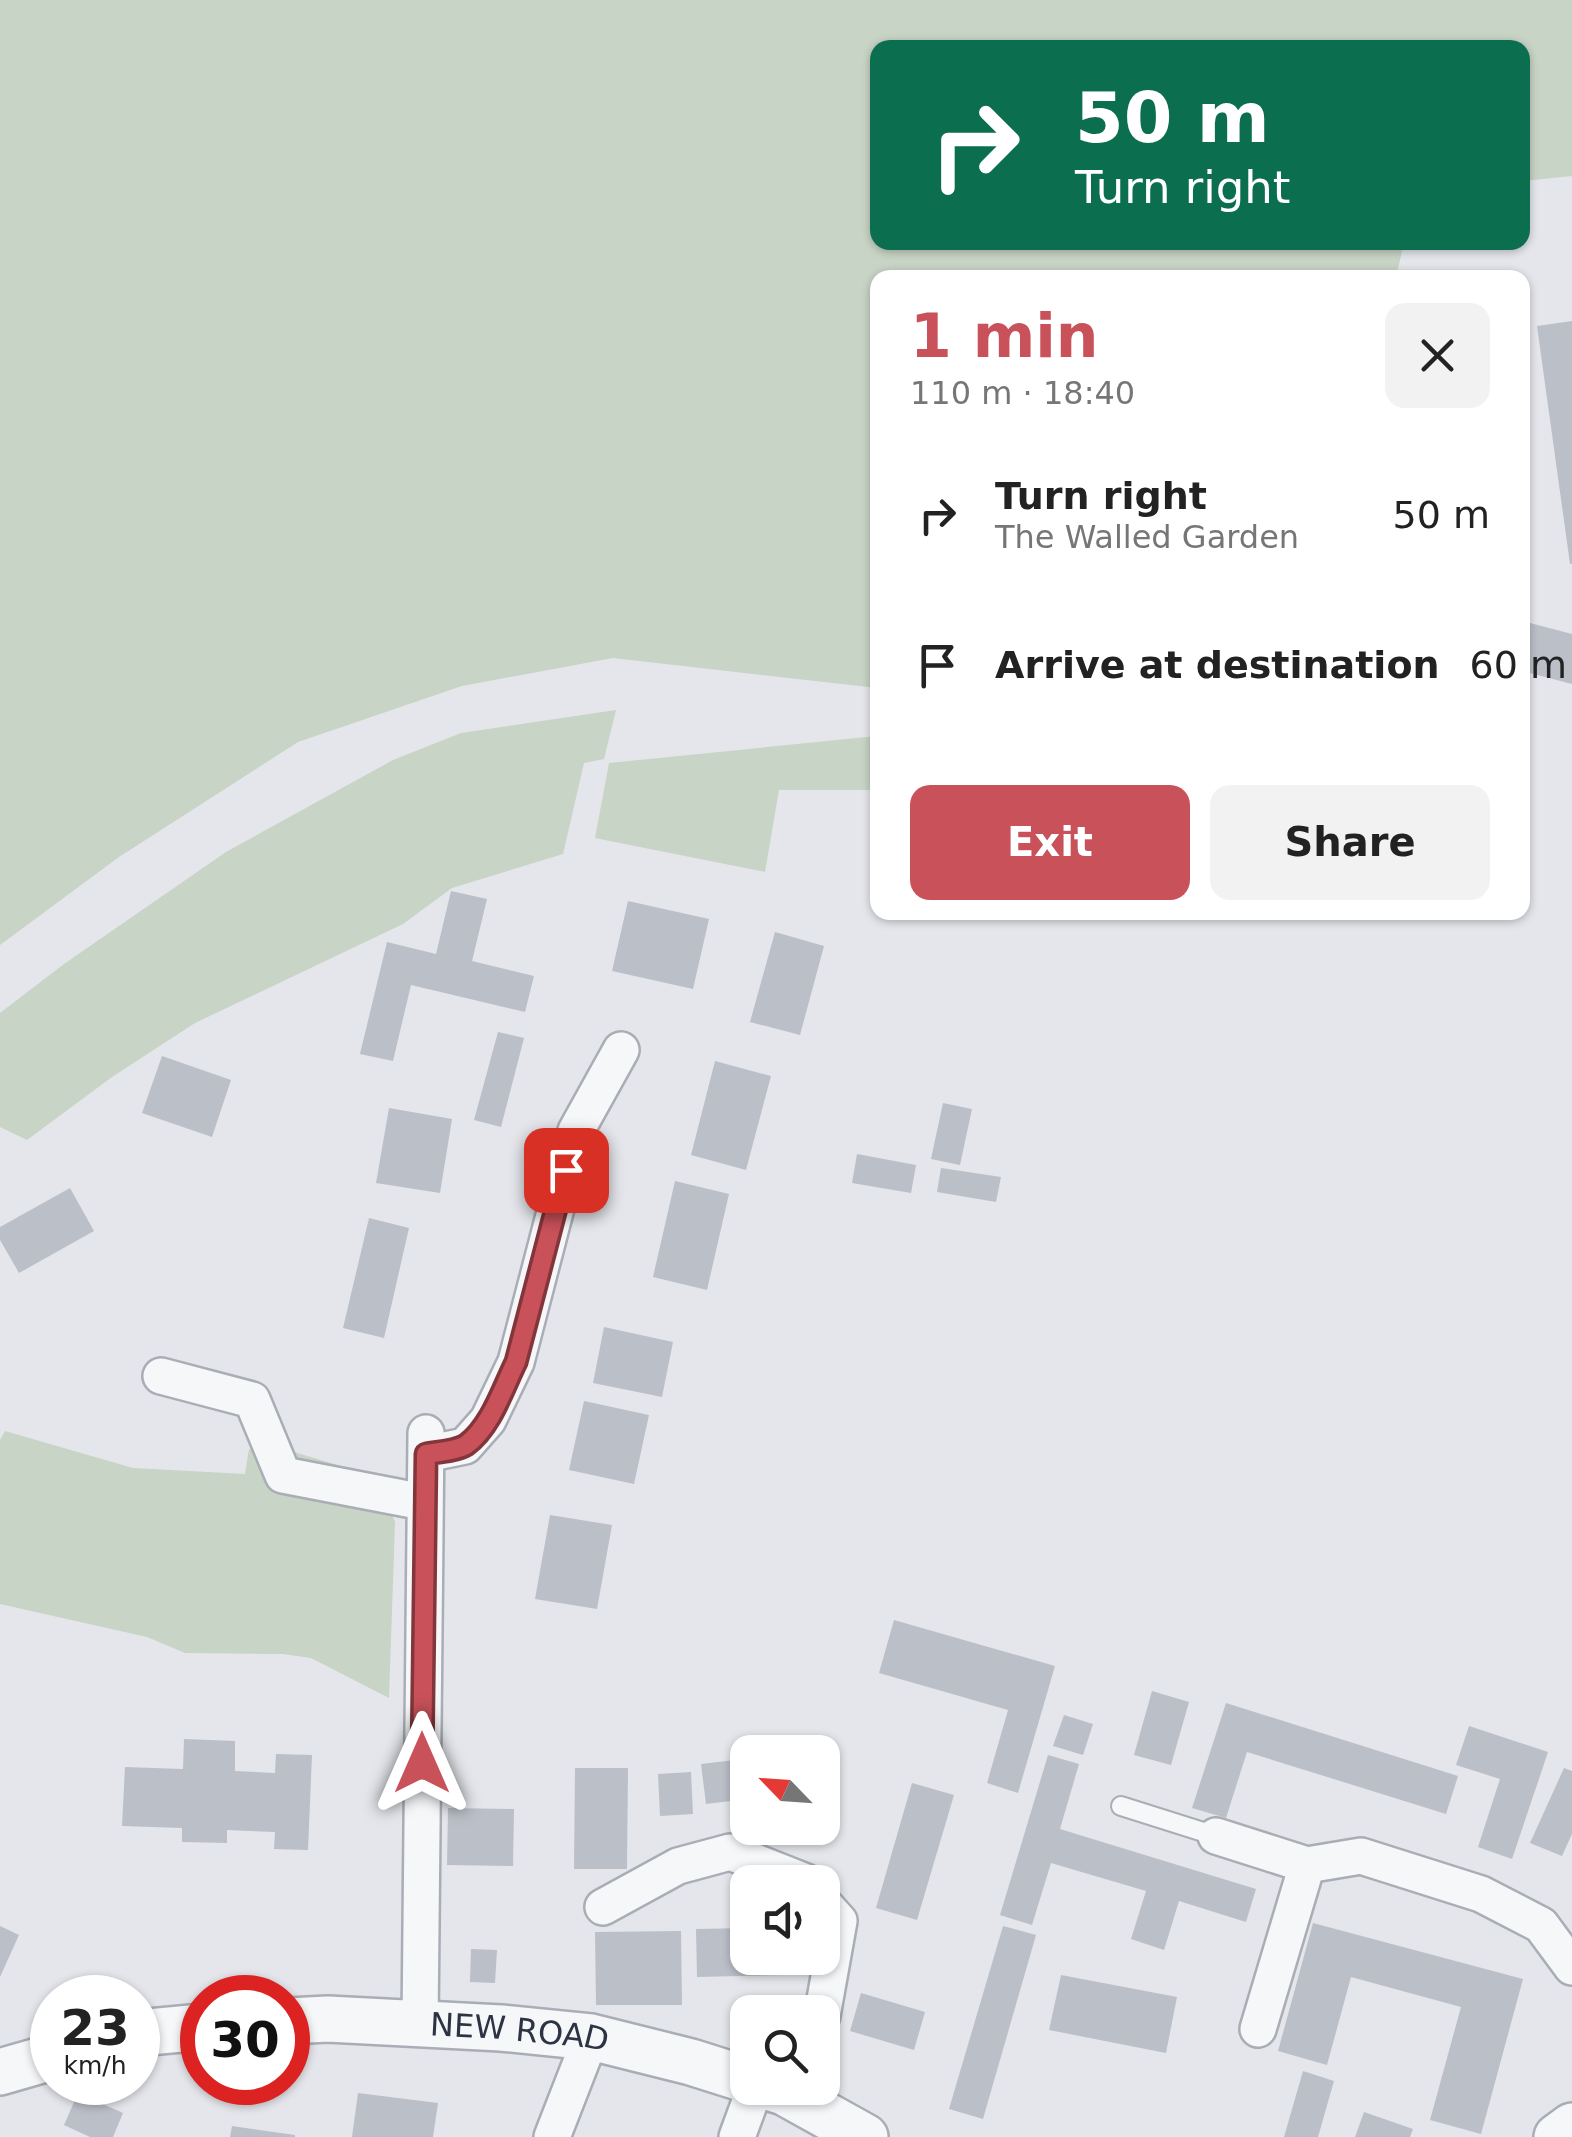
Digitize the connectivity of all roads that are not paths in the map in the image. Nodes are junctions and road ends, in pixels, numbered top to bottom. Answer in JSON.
{"nodes":[{"id":1,"x":620,"y":1050,"type":"dead end"},
{"id":2,"x":161,"y":1376,"type":"dead end"},
{"id":3,"x":424,"y":1502,"type":"junction"},
{"id":4,"x":1121,"y":1806,"type":"dead end"},
{"id":5,"x":1216,"y":1836,"type":"joint"},
{"id":6,"x":763,"y":1865,"type":"edge"},
{"id":7,"x":1307,"y":1865,"type":"junction"},
{"id":8,"x":603,"y":1907,"type":"dead end"},
{"id":9,"x":1572,"y":1967,"type":"edge"},
{"id":10,"x":310,"y":2020,"type":"edge"},
{"id":11,"x":420,"y":2024,"type":"junction"},
{"id":12,"x":1258,"y":2029,"type":"dead end"},
{"id":13,"x":591,"y":2037,"type":"junction"},
{"id":14,"x":30,"y":2063,"type":"edge"},
{"id":15,"x":0,"y":2072,"type":"edge"},
{"id":16,"x":730,"y":2076,"type":"edge"},
{"id":17,"x":757,"y":2105,"type":"edge"},
{"id":18,"x":804,"y":2105,"type":"edge"},
{"id":19,"x":1572,"y":2126,"type":"edge"},
{"id":20,"x":552,"y":2137,"type":"edge"},
{"id":21,"x":737,"y":2137,"type":"edge"},
{"id":22,"x":865,"y":2137,"type":"edge"},
{"id":23,"x":1557,"y":2137,"type":"edge"}],
"edges":[{"from":1,"to":3,"type":"street"},
{"from":2,"to":3,"type":"street"},
{"from":3,"to":11,"type":"street"},
{"from":4,"to":5,"type":"lane"},
{"from":5,"to":7,"type":"street"},
{"from":6,"to":8,"type":"street"},
{"from":7,"to":9,"type":"street"},
{"from":7,"to":12,"type":"street"},
{"from":10,"to":11,"type":"street","name":"NEW ROAD"},
{"from":11,"to":13,"type":"street","name":"NEW ROAD"},
{"from":13,"to":16,"type":"street","name":"NEW ROAD"},
{"from":13,"to":20,"type":"street"},
{"from":14,"to":15,"type":"street"},
{"from":17,"to":21,"type":"street"},
{"from":18,"to":22,"type":"street","name":"NEW ROAD"},
{"from":19,"to":23,"type":"street"}]}
